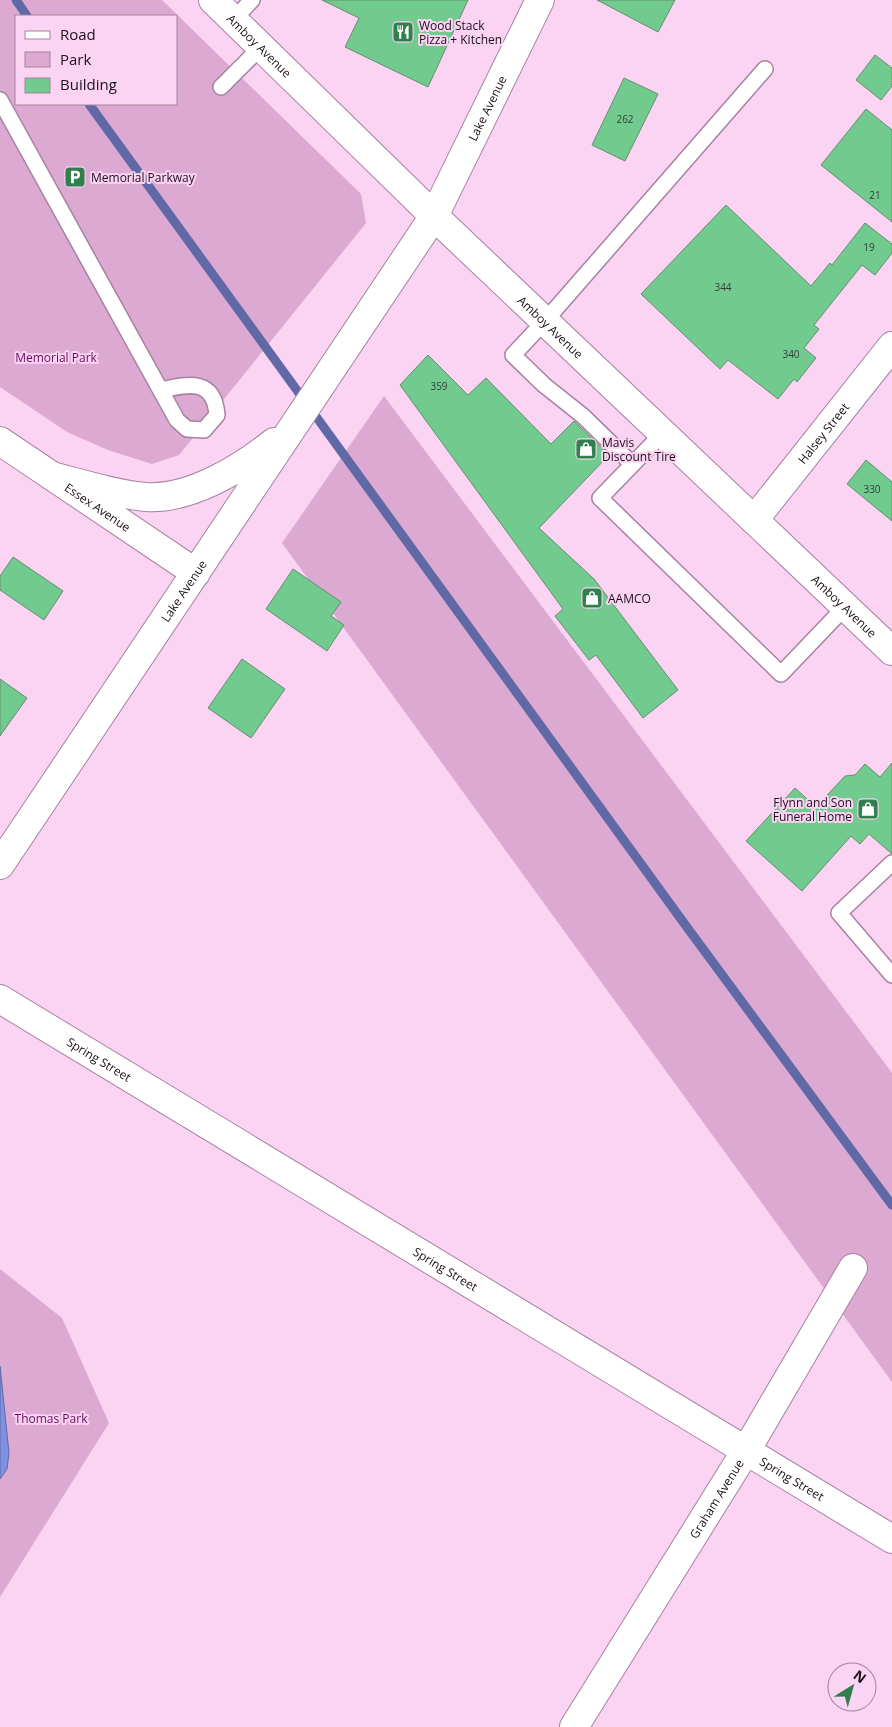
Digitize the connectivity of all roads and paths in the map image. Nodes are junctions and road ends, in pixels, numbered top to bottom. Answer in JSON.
{"nodes":[{"id":1,"x":213,"y":0,"type":"edge"},
{"id":2,"x":252,"y":0,"type":"edge"},
{"id":3,"x":540,"y":0,"type":"edge"},
{"id":4,"x":233,"y":20,"type":"junction"},
{"id":5,"x":261,"y":46,"type":"junction"},
{"id":6,"x":765,"y":69,"type":"dead end"},
{"id":7,"x":221,"y":86,"type":"dead end"},
{"id":8,"x":0,"y":100,"type":"edge"},
{"id":9,"x":434,"y":216,"type":"junction"},
{"id":10,"x":545,"y":321,"type":"junction"},
{"id":11,"x":892,"y":346,"type":"edge"},
{"id":12,"x":161,"y":390,"type":"dead end"},
{"id":13,"x":289,"y":430,"type":"junction"},
{"id":14,"x":662,"y":433,"type":"junction"},
{"id":15,"x":0,"y":441,"type":"edge"},
{"id":16,"x":632,"y":464,"type":"junction"},
{"id":17,"x":52,"y":476,"type":"junction"},
{"id":18,"x":754,"y":520,"type":"junction"},
{"id":19,"x":196,"y":573,"type":"junction"},
{"id":20,"x":845,"y":607,"type":"junction"},
{"id":21,"x":890,"y":644,"type":"edge"},
{"id":22,"x":892,"y":863,"type":"edge"},
{"id":23,"x":0,"y":865,"type":"edge"},
{"id":24,"x":892,"y":975,"type":"edge"},
{"id":25,"x":0,"y":998,"type":"edge"},
{"id":26,"x":853,"y":1268,"type":"dead end"},
{"id":27,"x":746,"y":1449,"type":"junction"},
{"id":28,"x":892,"y":1539,"type":"edge"},
{"id":29,"x":574,"y":1727,"type":"edge"}],
"edges":[{"from":1,"to":4,"type":"street","name":"Amboy Avenue"},
{"from":2,"to":4,"type":"lane"},
{"from":3,"to":9,"type":"street","name":"Lake Avenue"},
{"from":4,"to":5,"type":"street","name":"Amboy Avenue"},
{"from":5,"to":7,"type":"lane"},
{"from":5,"to":9,"type":"street","name":"Amboy Avenue"},
{"from":6,"to":10,"type":"lane"},
{"from":8,"to":12,"type":"lane"},
{"from":9,"to":10,"type":"street","name":"Amboy Avenue"},
{"from":9,"to":13,"type":"street","name":"Lake Avenue"},
{"from":10,"to":14,"type":"street","name":"Amboy Avenue"},
{"from":10,"to":16,"type":"lane"},
{"from":11,"to":18,"type":"street","name":"Halsey Street"},
{"from":13,"to":17,"type":"street"},
{"from":13,"to":19,"type":"street","name":"Lake Avenue"},
{"from":14,"to":16,"type":"lane"},
{"from":14,"to":18,"type":"street","name":"Amboy Avenue"},
{"from":15,"to":17,"type":"street","name":"Essex Avenue"},
{"from":16,"to":20,"type":"lane"},
{"from":17,"to":19,"type":"street","name":"Essex Avenue"},
{"from":18,"to":20,"type":"street","name":"Amboy Avenue"},
{"from":19,"to":23,"type":"street","name":"Lake Avenue"},
{"from":20,"to":21,"type":"street","name":"Amboy Avenue"},
{"from":22,"to":24,"type":"lane"},
{"from":25,"to":27,"type":"street","name":"Spring Street"},
{"from":26,"to":27,"type":"street","name":"Graham Avenue"},
{"from":27,"to":28,"type":"street","name":"Spring Street"},
{"from":27,"to":29,"type":"street","name":"Graham Avenue"}]}
